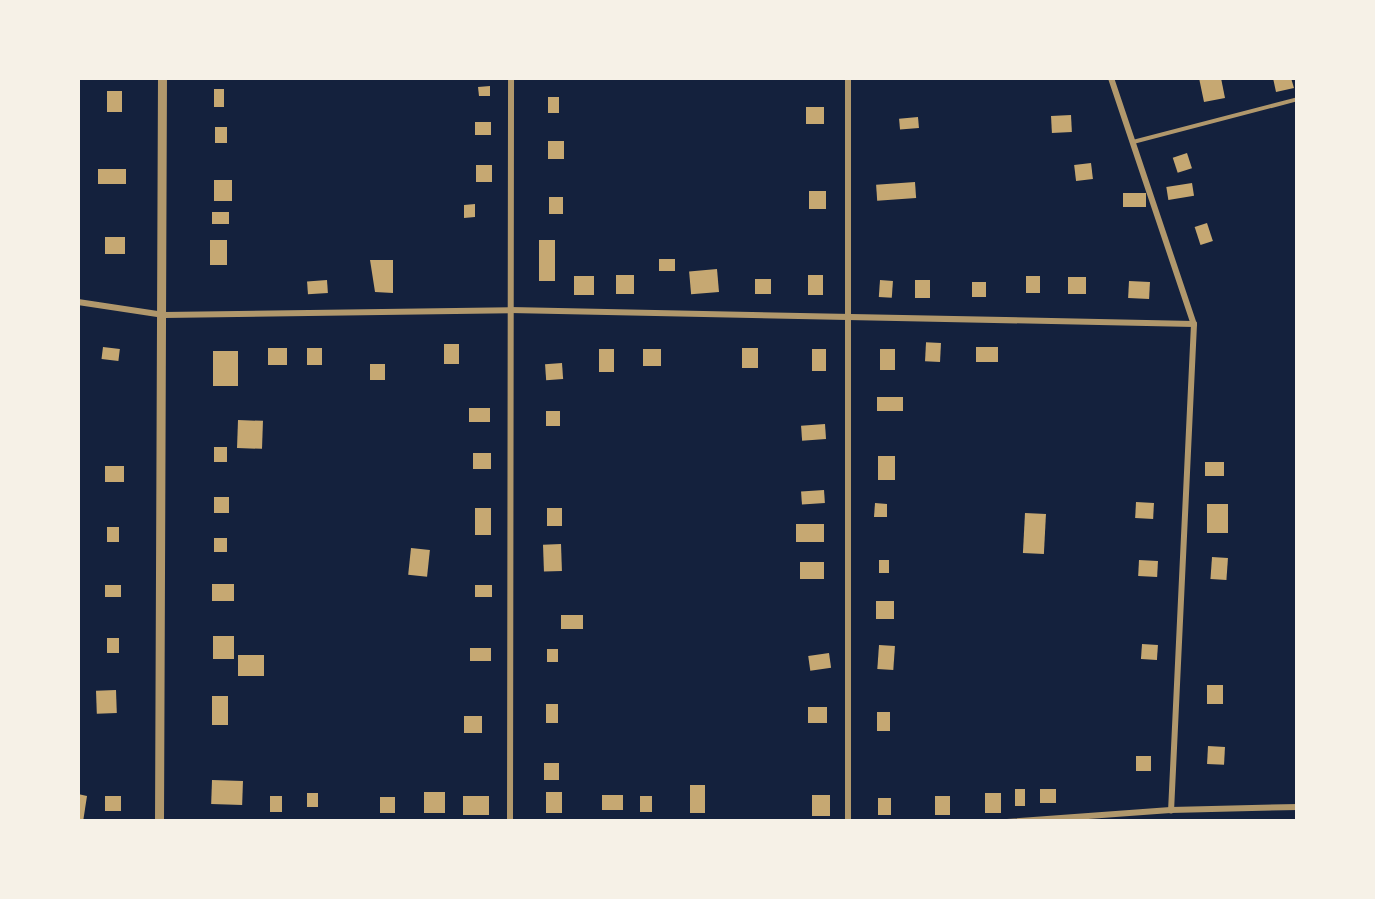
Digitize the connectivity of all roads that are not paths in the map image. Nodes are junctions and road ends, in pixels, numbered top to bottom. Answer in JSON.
{"nodes":[{"id":1,"x":162,"y":78,"type":"edge"},
{"id":2,"x":512,"y":78,"type":"edge"},
{"id":3,"x":848,"y":78,"type":"edge"},
{"id":4,"x":1111,"y":78,"type":"edge"},
{"id":5,"x":1298,"y":100,"type":"edge"},
{"id":6,"x":1133,"y":142,"type":"junction"},
{"id":7,"x":78,"y":302,"type":"edge"},
{"id":8,"x":510,"y":310,"type":"junction"},
{"id":9,"x":846,"y":314,"type":"junction"},
{"id":10,"x":164,"y":315,"type":"junction"},
{"id":11,"x":1194,"y":324,"type":"junction"},
{"id":12,"x":1298,"y":807,"type":"edge"},
{"id":13,"x":1171,"y":810,"type":"junction"},
{"id":14,"x":159,"y":822,"type":"edge"},
{"id":15,"x":510,"y":822,"type":"edge"},
{"id":16,"x":848,"y":822,"type":"edge"},
{"id":17,"x":1007,"y":822,"type":"edge"}],
"edges":[{"from":1,"to":10,"type":"street"},
{"from":2,"to":8,"type":"street"},
{"from":3,"to":9,"type":"street"},
{"from":4,"to":6,"type":"street"},
{"from":5,"to":6,"type":"lane"},
{"from":6,"to":11,"type":"street"},
{"from":7,"to":10,"type":"street"},
{"from":8,"to":9,"type":"street"},
{"from":8,"to":10,"type":"street"},
{"from":8,"to":15,"type":"street"},
{"from":9,"to":11,"type":"street"},
{"from":9,"to":16,"type":"street"},
{"from":10,"to":14,"type":"street"},
{"from":11,"to":13,"type":"street"},
{"from":12,"to":13,"type":"street"},
{"from":13,"to":17,"type":"street"}]}
